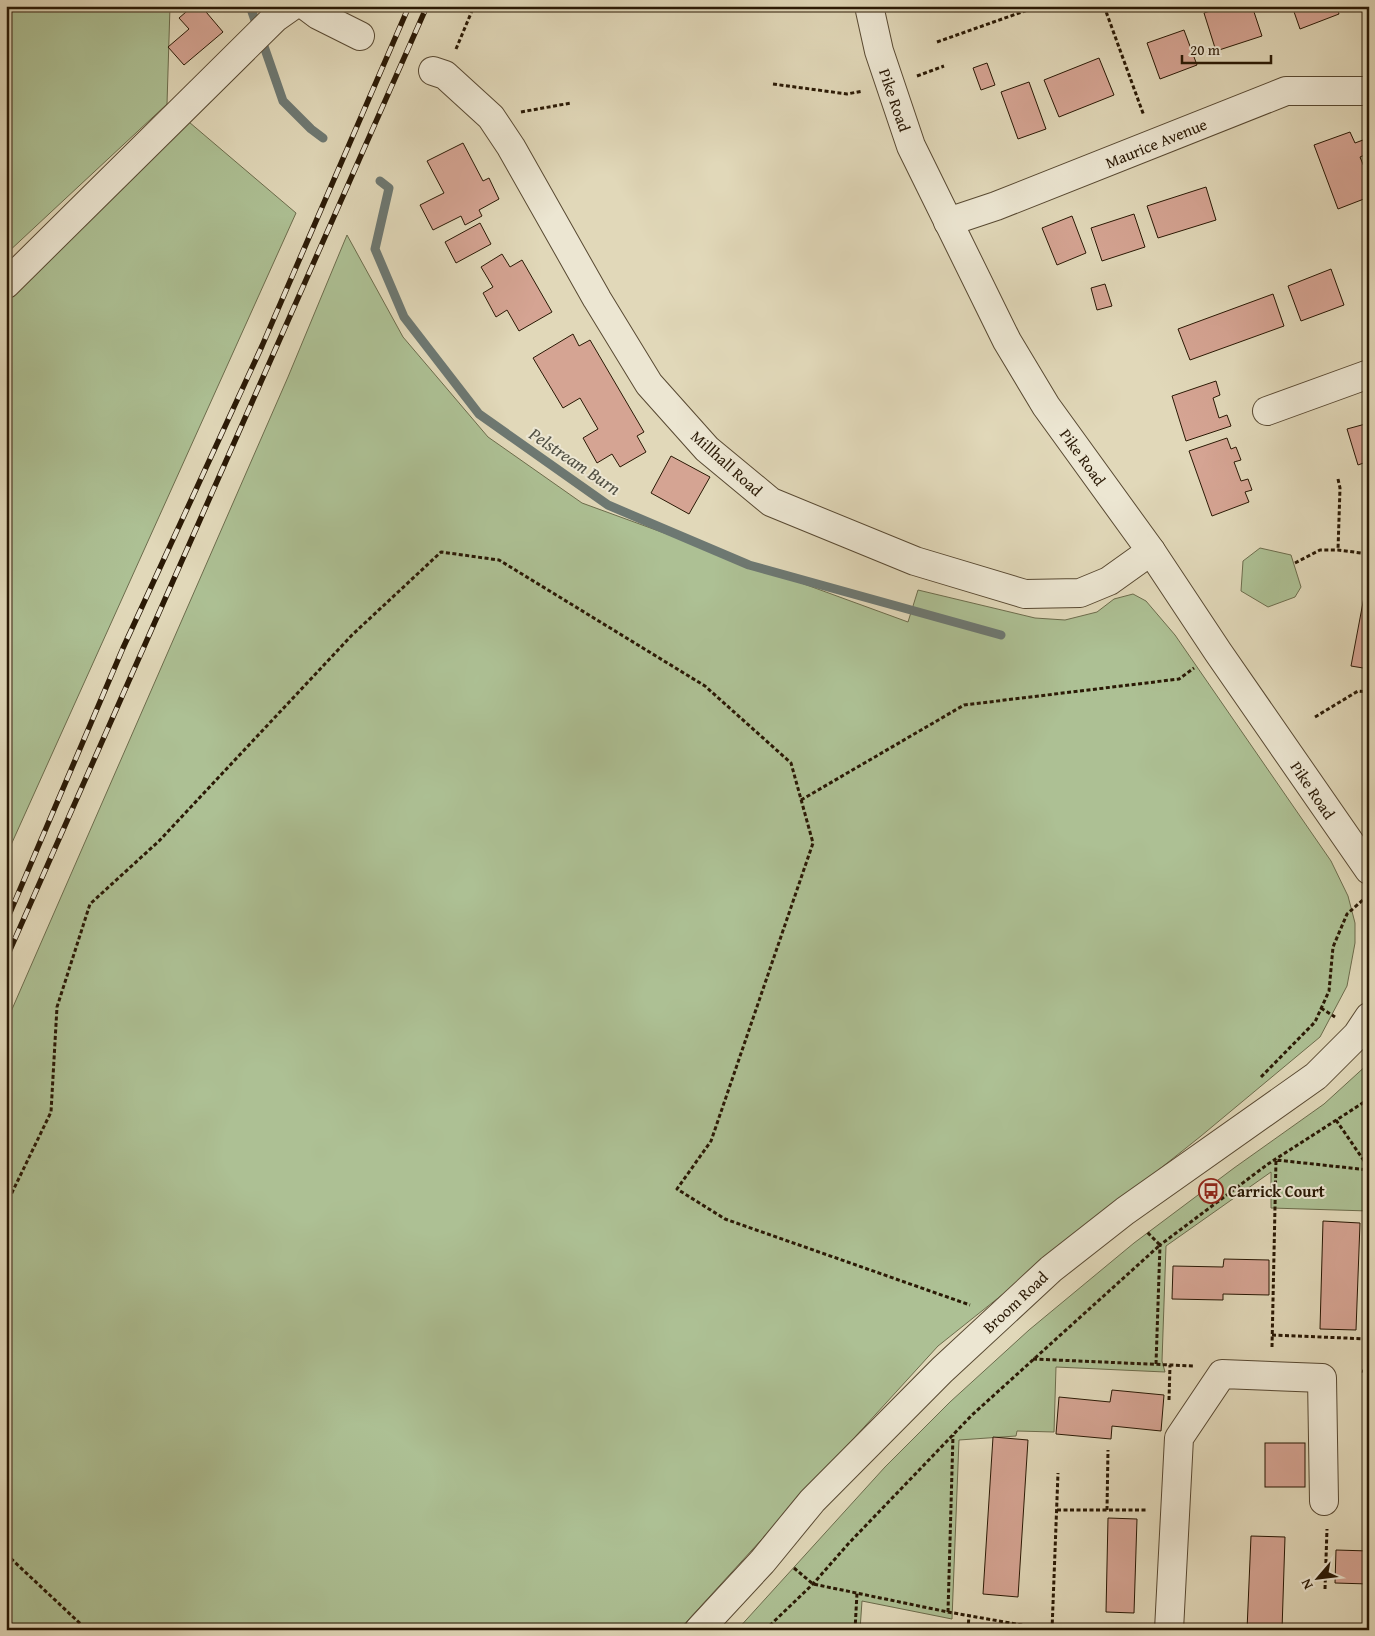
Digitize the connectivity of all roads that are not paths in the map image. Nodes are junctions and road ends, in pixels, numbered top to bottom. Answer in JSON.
{"nodes":[{"id":1,"x":306,"y":6,"type":"edge"},
{"id":2,"x":869,"y":6,"type":"edge"},
{"id":3,"x":284,"y":12,"type":"edge"},
{"id":4,"x":360,"y":36,"type":"dead end"},
{"id":5,"x":439,"y":73,"type":"road end"},
{"id":6,"x":1369,"y":91,"type":"edge"},
{"id":7,"x":948,"y":222,"type":"junction"},
{"id":8,"x":6,"y":284,"type":"edge"},
{"id":9,"x":1369,"y":374,"type":"edge"},
{"id":10,"x":1267,"y":411,"type":"dead end"},
{"id":11,"x":1151,"y":551,"type":"junction"},
{"id":12,"x":1369,"y":870,"type":"edge"},
{"id":13,"x":1369,"y":1017,"type":"edge"},
{"id":14,"x":1324,"y":1501,"type":"road end"},
{"id":15,"x":699,"y":1630,"type":"edge"},
{"id":16,"x":1169,"y":1630,"type":"edge"}],
"edges":[{"from":1,"to":4,"type":"street"},
{"from":2,"to":7,"type":"street","name":"Pike Road"},
{"from":3,"to":8,"type":"street"},
{"from":5,"to":11,"type":"street","name":"Millhall Road"},
{"from":6,"to":7,"type":"street","name":"Maurice Avenue"},
{"from":7,"to":11,"type":"street","name":"Pike Road"},
{"from":9,"to":10,"type":"street"},
{"from":11,"to":12,"type":"street","name":"Pike Road"},
{"from":13,"to":15,"type":"street","name":"Broom Road"},
{"from":14,"to":16,"type":"street"}]}
